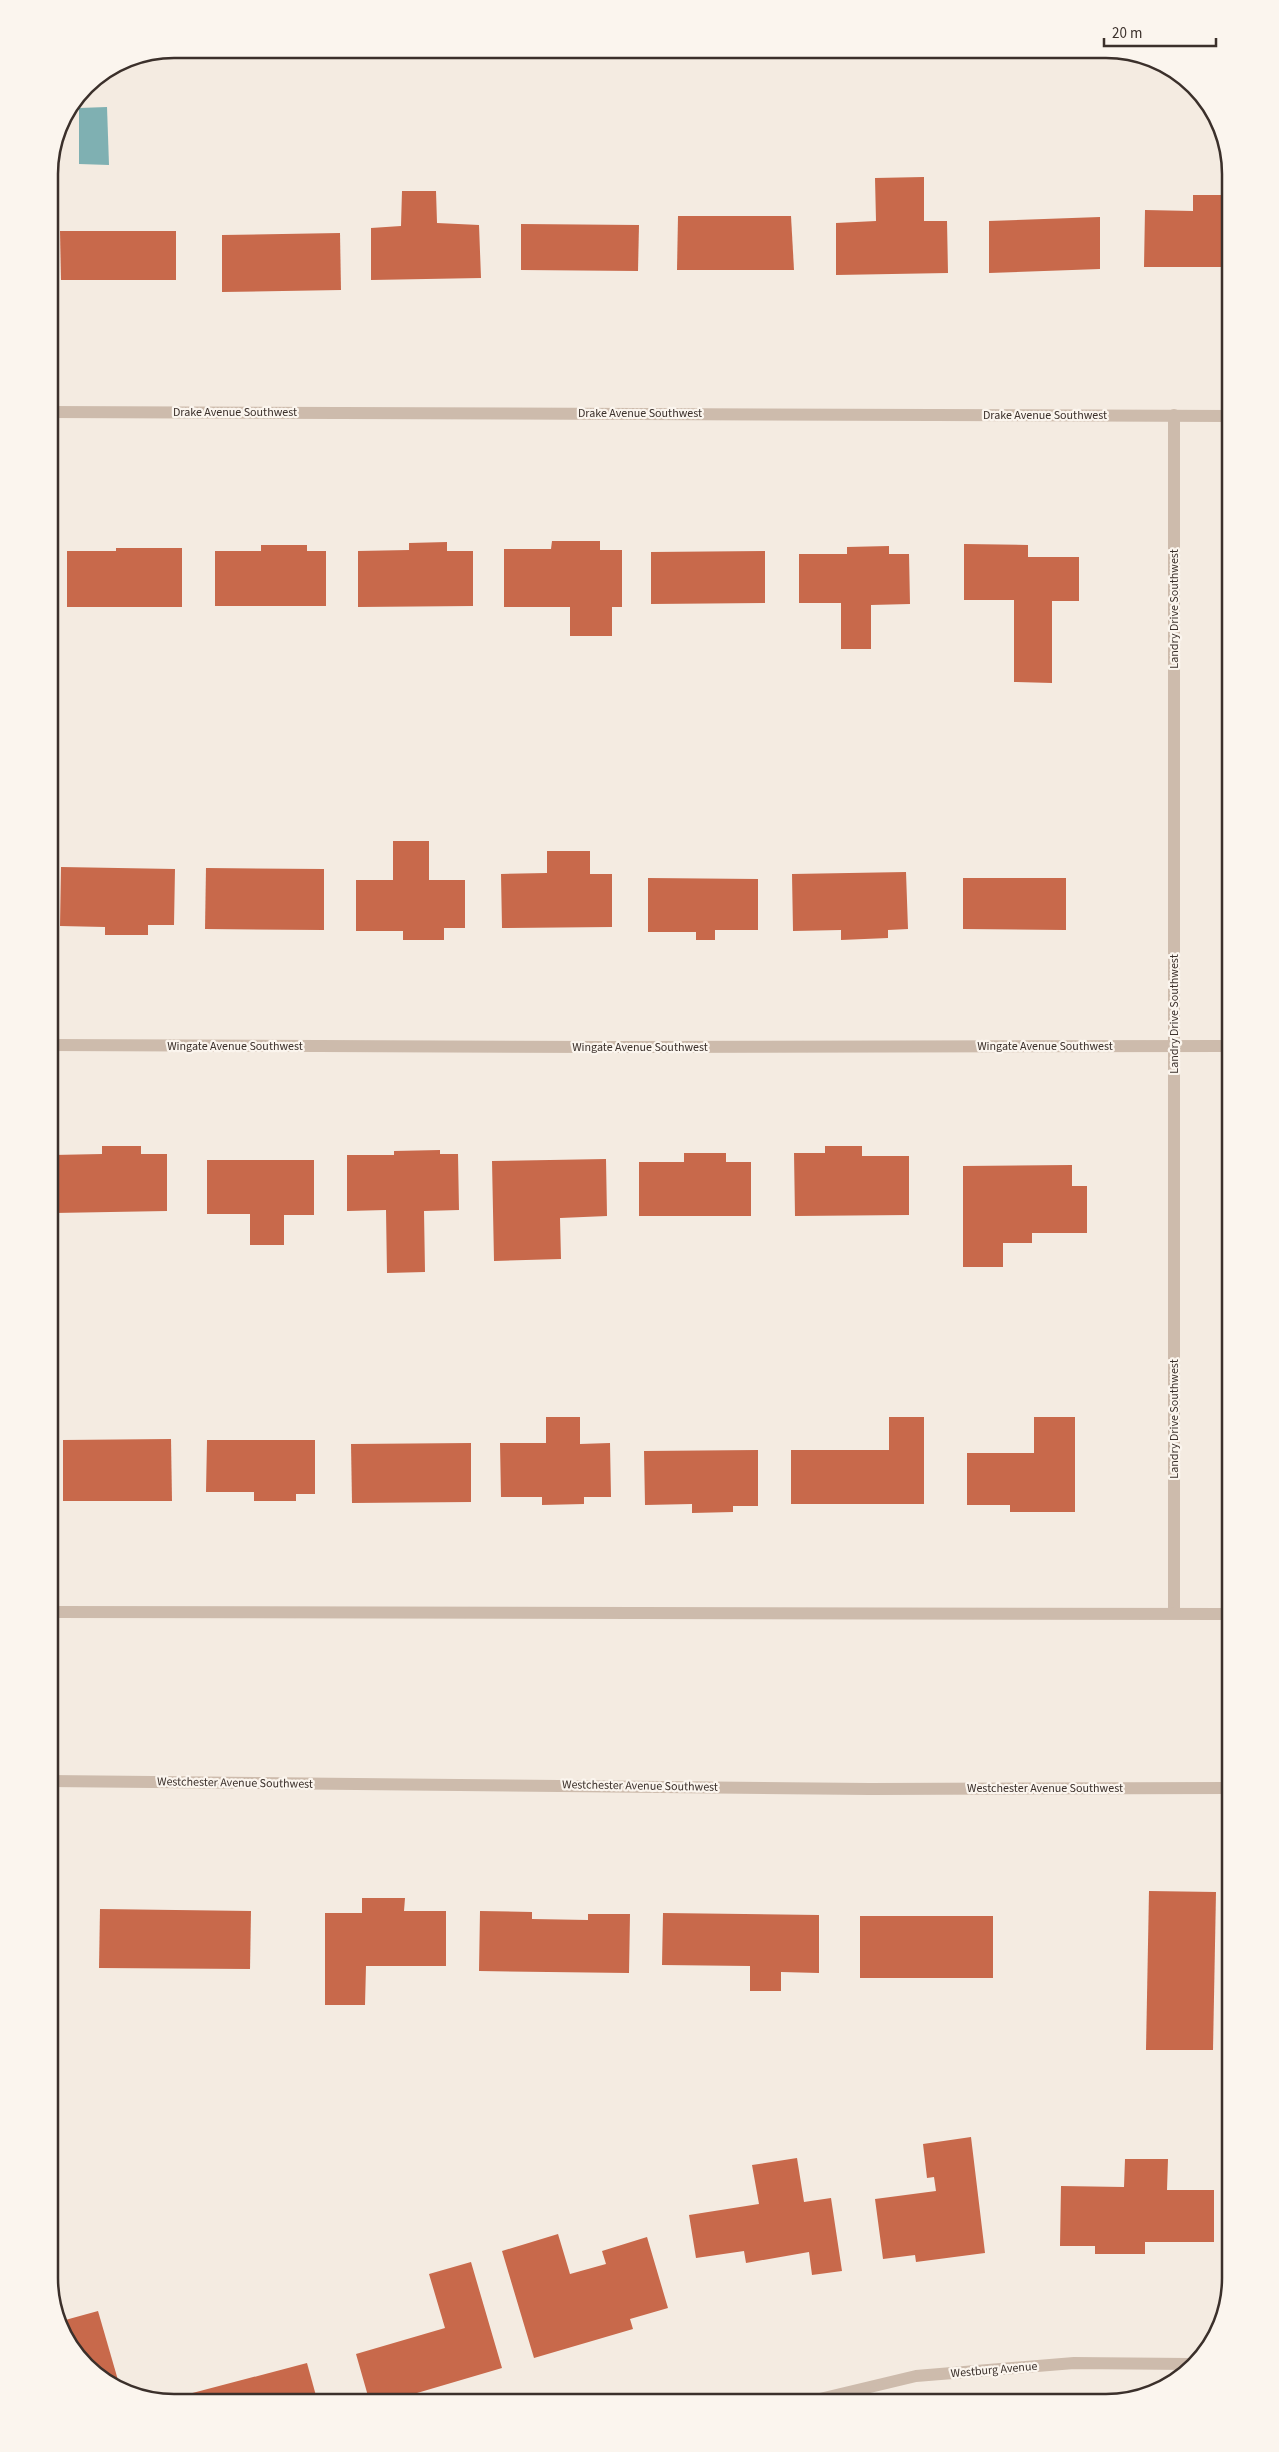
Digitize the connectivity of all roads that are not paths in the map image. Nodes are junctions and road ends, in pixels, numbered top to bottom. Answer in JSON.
{"nodes":[{"id":1,"x":58,"y":412,"type":"edge"},
{"id":2,"x":1174,"y":416,"type":"junction"},
{"id":3,"x":1222,"y":416,"type":"edge"},
{"id":4,"x":58,"y":1045,"type":"edge"},
{"id":5,"x":1174,"y":1045,"type":"junction"},
{"id":6,"x":1222,"y":1046,"type":"edge"},
{"id":7,"x":58,"y":1612,"type":"edge"},
{"id":8,"x":1174,"y":1613,"type":"junction"},
{"id":9,"x":1222,"y":1614,"type":"edge"},
{"id":10,"x":58,"y":1781,"type":"edge"},
{"id":11,"x":1222,"y":1788,"type":"edge"},
{"id":12,"x":1184,"y":2364,"type":"edge"},
{"id":13,"x":841,"y":2394,"type":"edge"}],
"edges":[{"from":1,"to":2,"type":"street","name":"Drake Avenue Southwest"},
{"from":2,"to":3,"type":"street","name":"Drake Avenue Southwest"},
{"from":2,"to":5,"type":"street","name":"Landry Drive Southwest"},
{"from":4,"to":5,"type":"street","name":"Wingate Avenue Southwest"},
{"from":5,"to":6,"type":"street","name":"Wingate Avenue Southwest"},
{"from":5,"to":8,"type":"street","name":"Landry Drive Southwest"},
{"from":7,"to":8,"type":"street"},
{"from":8,"to":9,"type":"street"},
{"from":10,"to":11,"type":"street","name":"Westchester Avenue Southwest"},
{"from":12,"to":13,"type":"street","name":"Westburg Avenue"}]}
